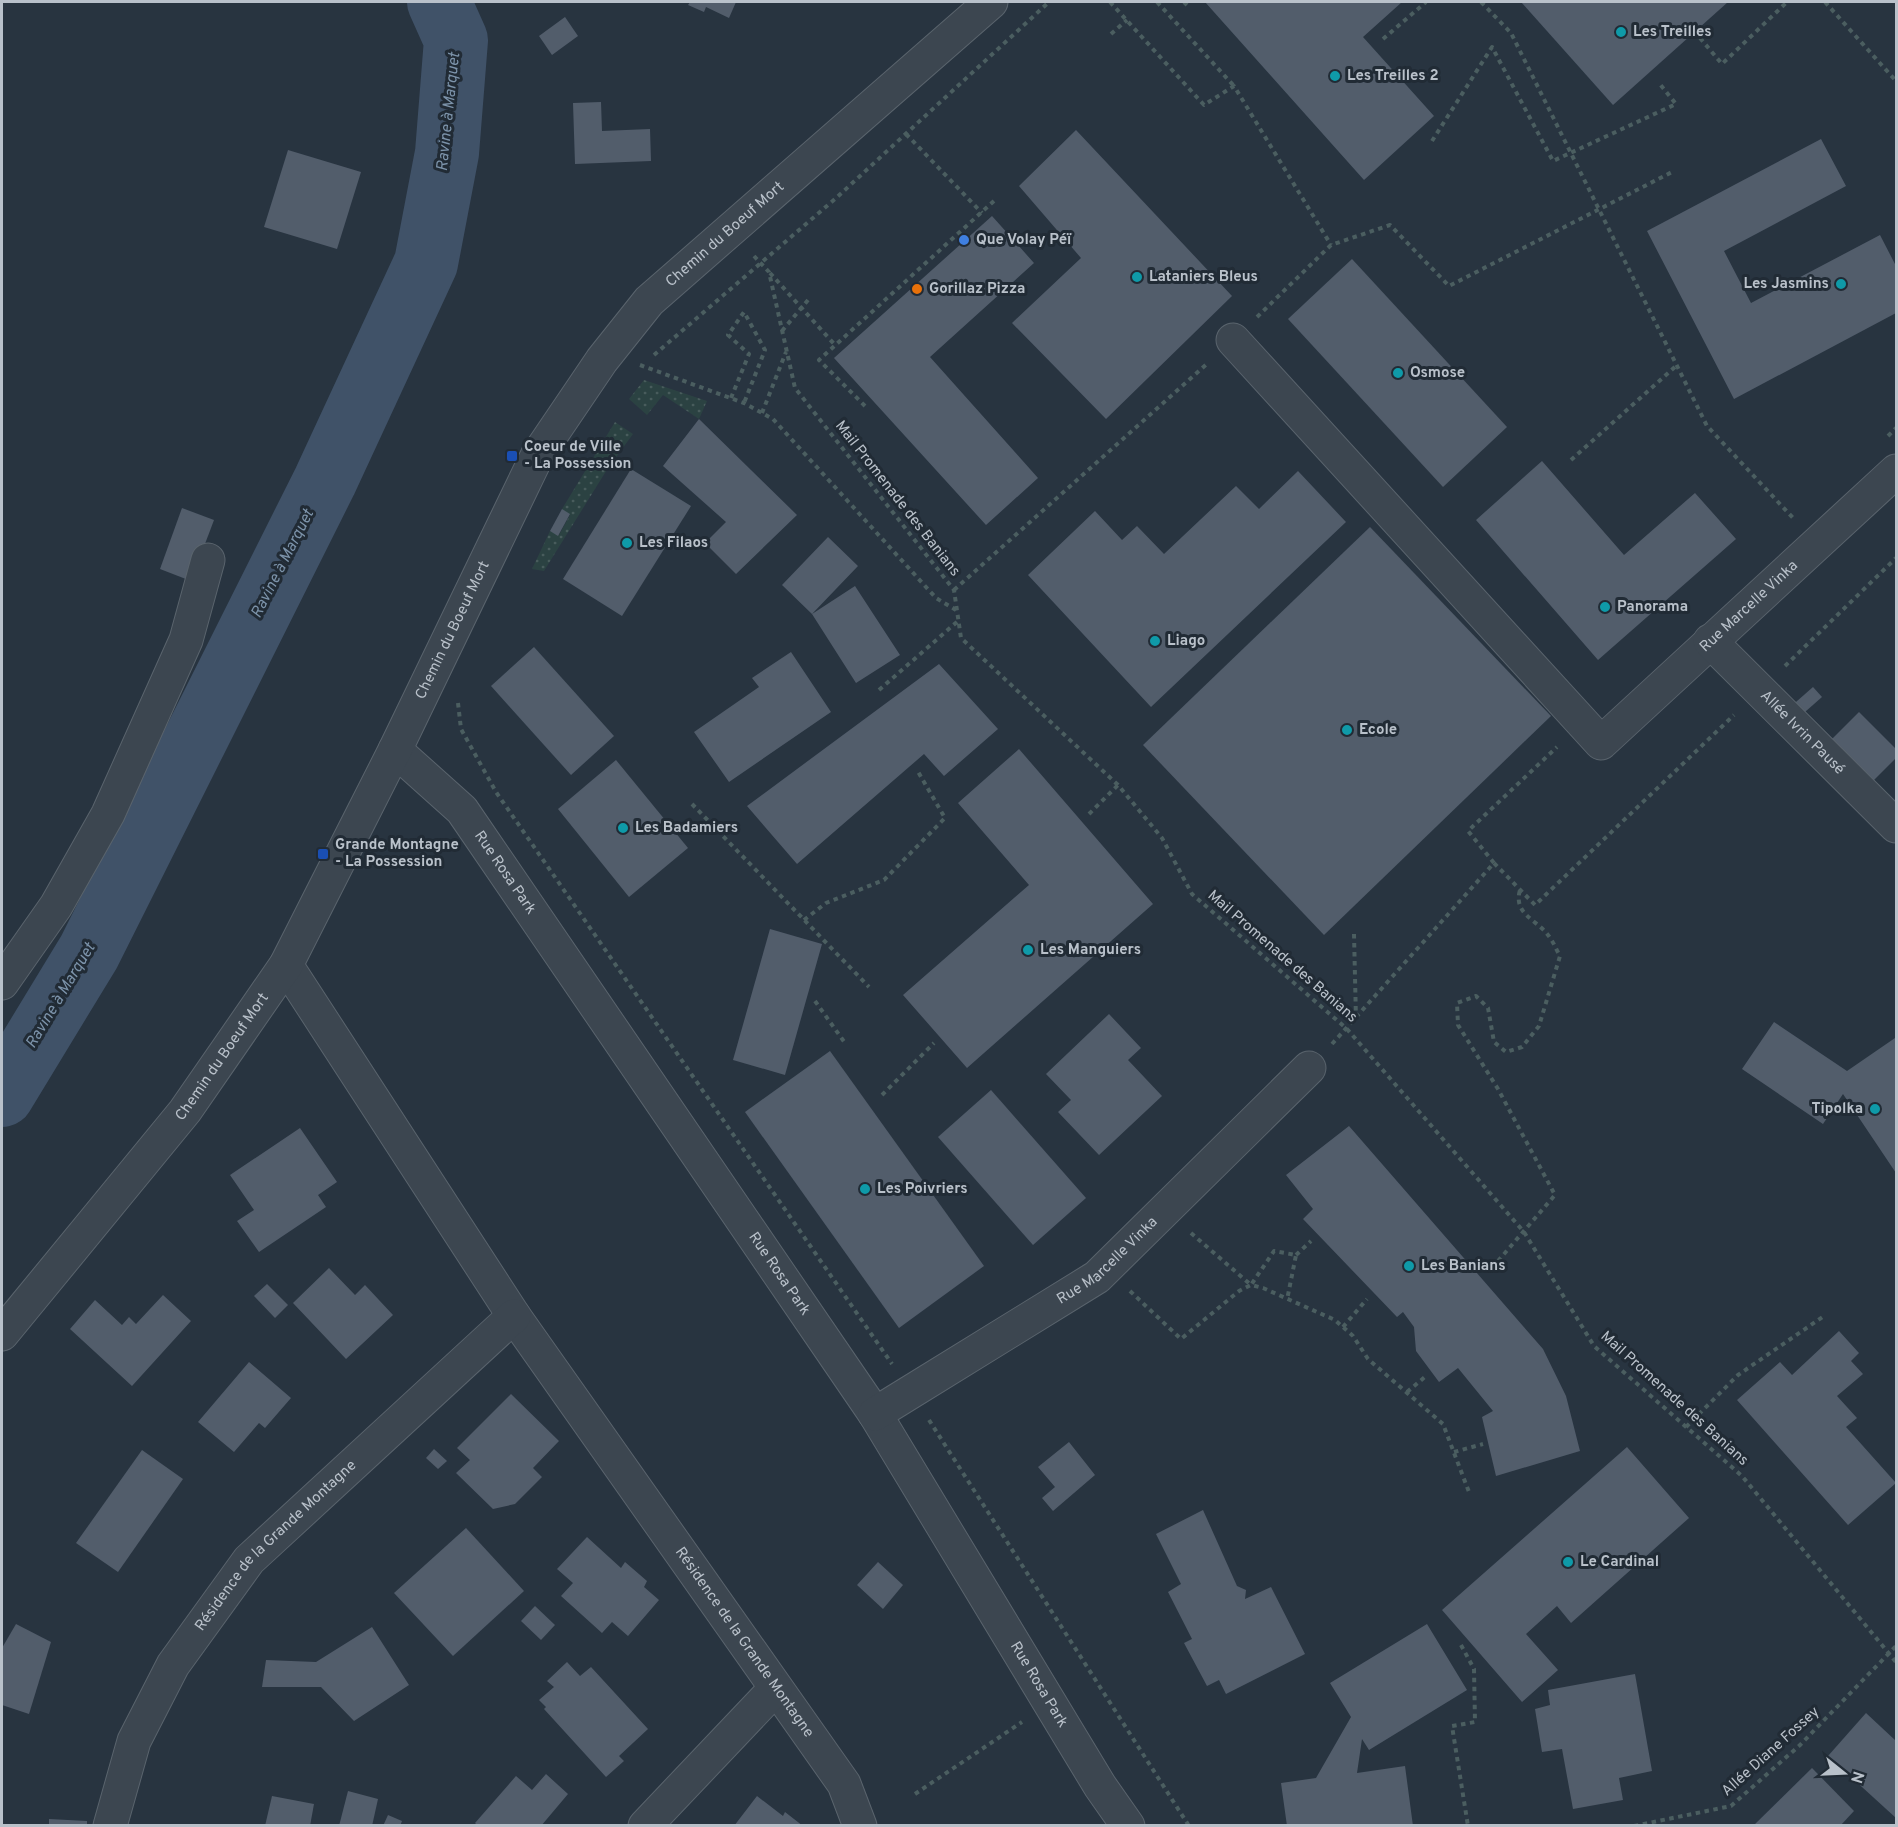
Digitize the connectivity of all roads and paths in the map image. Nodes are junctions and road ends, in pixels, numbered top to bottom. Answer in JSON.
{"nodes":[{"id":1,"x":991,"y":2,"type":"edge"},
{"id":2,"x":1049,"y":2,"type":"edge"},
{"id":3,"x":1110,"y":2,"type":"edge"},
{"id":4,"x":1157,"y":2,"type":"edge"},
{"id":5,"x":1426,"y":2,"type":"edge"},
{"id":6,"x":1482,"y":2,"type":"edge"},
{"id":7,"x":1787,"y":2,"type":"edge"},
{"id":8,"x":1825,"y":2,"type":"edge"},
{"id":9,"x":1127,"y":20,"type":"junction"},
{"id":10,"x":1111,"y":34,"type":"dead end"},
{"id":11,"x":1700,"y":38,"type":"dead end"},
{"id":12,"x":1383,"y":39,"type":"dead end"},
{"id":13,"x":1896,"y":81,"type":"edge"},
{"id":14,"x":1659,"y":83,"type":"dead end"},
{"id":15,"x":1234,"y":86,"type":"junction"},
{"id":16,"x":906,"y":134,"type":"junction"},
{"id":17,"x":1432,"y":141,"type":"dead end"},
{"id":18,"x":1570,"y":153,"type":"junction"},
{"id":19,"x":1672,"y":172,"type":"dead end"},
{"id":20,"x":995,"y":200,"type":"dead end"},
{"id":21,"x":1599,"y":210,"type":"junction"},
{"id":22,"x":982,"y":213,"type":"junction"},
{"id":23,"x":730,"y":230,"type":"junction"},
{"id":24,"x":1331,"y":245,"type":"junction"},
{"id":25,"x":761,"y":263,"type":"junction"},
{"id":26,"x":769,"y":272,"type":"junction"},
{"id":27,"x":808,"y":300,"type":"dead end"},
{"id":28,"x":802,"y":308,"type":"junction"},
{"id":29,"x":781,"y":332,"type":"junction"},
{"id":30,"x":1233,"y":340,"type":"junction"},
{"id":31,"x":836,"y":345,"type":"junction"},
{"id":32,"x":786,"y":352,"type":"junction"},
{"id":33,"x":607,"y":354,"type":"junction"},
{"id":34,"x":1677,"y":365,"type":"junction"},
{"id":35,"x":641,"y":366,"type":"junction"},
{"id":36,"x":635,"y":374,"type":"dead end"},
{"id":37,"x":731,"y":398,"type":"junction"},
{"id":38,"x":744,"y":403,"type":"junction"},
{"id":39,"x":865,"y":406,"type":"dead end"},
{"id":40,"x":762,"y":413,"type":"junction"},
{"id":41,"x":1571,"y":460,"type":"dead end"},
{"id":42,"x":1896,"y":471,"type":"edge"},
{"id":43,"x":1797,"y":522,"type":"dead end"},
{"id":44,"x":1896,"y":558,"type":"edge"},
{"id":45,"x":208,"y":560,"type":"dead end"},
{"id":46,"x":954,"y":590,"type":"junction"},
{"id":47,"x":957,"y":611,"type":"junction"},
{"id":48,"x":958,"y":620,"type":"junction"},
{"id":49,"x":1710,"y":641,"type":"junction"},
{"id":50,"x":879,"y":690,"type":"dead end"},
{"id":51,"x":1759,"y":690,"type":"junction"},
{"id":52,"x":458,"y":692,"type":"dead end"},
{"id":53,"x":395,"y":750,"type":"junction"},
{"id":54,"x":917,"y":770,"type":"dead end"},
{"id":55,"x":1118,"y":785,"type":"junction"},
{"id":56,"x":692,"y":804,"type":"dead end"},
{"id":57,"x":1089,"y":814,"type":"dead end"},
{"id":58,"x":1896,"y":826,"type":"edge"},
{"id":59,"x":1520,"y":889,"type":"junction"},
{"id":60,"x":804,"y":920,"type":"junction"},
{"id":61,"x":1354,"y":934,"type":"dead end"},
{"id":62,"x":286,"y":965,"type":"junction"},
{"id":63,"x":2,"y":983,"type":"edge"},
{"id":64,"x":869,"y":987,"type":"dead end"},
{"id":65,"x":815,"y":1001,"type":"dead end"},
{"id":66,"x":1356,"y":1020,"type":"junction"},
{"id":67,"x":1347,"y":1029,"type":"junction"},
{"id":68,"x":845,"y":1043,"type":"dead end"},
{"id":69,"x":934,"y":1043,"type":"dead end"},
{"id":70,"x":1309,"y":1068,"type":"dead end"},
{"id":71,"x":882,"y":1095,"type":"dead end"},
{"id":72,"x":1165,"y":1210,"type":"junction"},
{"id":73,"x":1524,"y":1232,"type":"junction"},
{"id":74,"x":1311,"y":1241,"type":"dead end"},
{"id":75,"x":1296,"y":1255,"type":"junction"},
{"id":76,"x":1498,"y":1261,"type":"dead end"},
{"id":77,"x":1105,"y":1269,"type":"junction"},
{"id":78,"x":1251,"y":1286,"type":"junction"},
{"id":79,"x":1367,"y":1299,"type":"dead end"},
{"id":80,"x":1287,"y":1300,"type":"junction"},
{"id":81,"x":514,"y":1316,"type":"junction"},
{"id":82,"x":1824,"y":1316,"type":"dead end"},
{"id":83,"x":1343,"y":1327,"type":"junction"},
{"id":84,"x":2,"y":1334,"type":"edge"},
{"id":85,"x":1426,"y":1376,"type":"dead end"},
{"id":86,"x":911,"y":1391,"type":"junction"},
{"id":87,"x":1407,"y":1392,"type":"junction"},
{"id":88,"x":875,"y":1414,"type":"junction"},
{"id":89,"x":1686,"y":1427,"type":"junction"},
{"id":90,"x":1483,"y":1444,"type":"dead end"},
{"id":91,"x":1454,"y":1452,"type":"junction"},
{"id":92,"x":1469,"y":1492,"type":"dead end"},
{"id":93,"x":1461,"y":1645,"type":"dead end"},
{"id":94,"x":1896,"y":1646,"type":"edge"},
{"id":95,"x":1888,"y":1654,"type":"junction"},
{"id":96,"x":1896,"y":1662,"type":"edge"},
{"id":97,"x":775,"y":1689,"type":"junction"},
{"id":98,"x":1023,"y":1721,"type":"dead end"},
{"id":99,"x":915,"y":1794,"type":"dead end"},
{"id":100,"x":110,"y":1826,"type":"edge"},
{"id":101,"x":645,"y":1826,"type":"edge"},
{"id":102,"x":860,"y":1826,"type":"edge"},
{"id":103,"x":1128,"y":1826,"type":"edge"},
{"id":104,"x":1189,"y":1826,"type":"edge"},
{"id":105,"x":1468,"y":1826,"type":"edge"},
{"id":106,"x":1634,"y":1826,"type":"edge"}],
"edges":[{"from":1,"to":23,"type":"street","name":"Chemin du Boeuf Mort"},
{"from":2,"to":16,"type":"path"},
{"from":3,"to":9,"type":"path"},
{"from":4,"to":15,"type":"path"},
{"from":5,"to":12,"type":"path"},
{"from":6,"to":18,"type":"path"},
{"from":7,"to":11,"type":"path"},
{"from":8,"to":13,"type":"path"},
{"from":9,"to":10,"type":"path"},
{"from":9,"to":15,"type":"path"},
{"from":14,"to":18,"type":"path"},
{"from":15,"to":24,"type":"path"},
{"from":16,"to":22,"type":"path"},
{"from":16,"to":25,"type":"path"},
{"from":17,"to":18,"type":"path"},
{"from":18,"to":21,"type":"path"},
{"from":19,"to":21,"type":"path"},
{"from":20,"to":22,"type":"path"},
{"from":21,"to":24,"type":"path"},
{"from":21,"to":34,"type":"path"},
{"from":22,"to":31,"type":"path"},
{"from":23,"to":25,"type":"path"},
{"from":23,"to":33,"type":"street","name":"Chemin du Boeuf Mort"},
{"from":24,"to":30,"type":"path"},
{"from":25,"to":26,"type":"path"},
{"from":25,"to":35,"type":"path"},
{"from":26,"to":28,"type":"path"},
{"from":26,"to":29,"type":"path","name":"Mail Promenade des Banians"},
{"from":27,"to":28,"type":"path"},
{"from":28,"to":29,"type":"path"},
{"from":28,"to":31,"type":"path"},
{"from":29,"to":32,"type":"path","name":"Mail Promenade des Banians"},
{"from":30,"to":46,"type":"path"},
{"from":30,"to":49,"type":"street","name":"Rue Marcelle Vinka"},
{"from":31,"to":39,"type":"path"},
{"from":32,"to":40,"type":"path"},
{"from":32,"to":46,"type":"path","name":"Mail Promenade des Banians"},
{"from":33,"to":35,"type":"path"},
{"from":33,"to":53,"type":"street","name":"Chemin du Boeuf Mort"},
{"from":34,"to":41,"type":"path"},
{"from":34,"to":43,"type":"path"},
{"from":35,"to":36,"type":"path"},
{"from":35,"to":37,"type":"path"},
{"from":37,"to":38,"type":"path"},
{"from":37,"to":38,"type":"path"},
{"from":38,"to":40,"type":"path"},
{"from":40,"to":47,"type":"path"},
{"from":42,"to":49,"type":"street","name":"Rue Marcelle Vinka"},
{"from":44,"to":51,"type":"path"},
{"from":45,"to":63,"type":"street"},
{"from":46,"to":47,"type":"path","name":"Mail Promenade des Banians"},
{"from":47,"to":48,"type":"path","name":"Mail Promenade des Banians"},
{"from":48,"to":50,"type":"path"},
{"from":48,"to":55,"type":"path","name":"Mail Promenade des Banians"},
{"from":49,"to":51,"type":"street","name":"Allée Ivrin Pausé"},
{"from":51,"to":58,"type":"street","name":"Allée Ivrin Pausé"},
{"from":51,"to":59,"type":"path"},
{"from":52,"to":86,"type":"path"},
{"from":53,"to":62,"type":"street","name":"Chemin du Boeuf Mort"},
{"from":53,"to":88,"type":"street","name":"Rue Rosa Park"},
{"from":54,"to":60,"type":"path"},
{"from":55,"to":57,"type":"path"},
{"from":55,"to":67,"type":"path","name":"Mail Promenade des Banians"},
{"from":56,"to":60,"type":"path"},
{"from":59,"to":66,"type":"path"},
{"from":59,"to":73,"type":"path"},
{"from":60,"to":64,"type":"path"},
{"from":61,"to":66,"type":"path"},
{"from":62,"to":81,"type":"street","name":"Résidence de la Grande Montagne"},
{"from":62,"to":84,"type":"street","name":"Chemin du Boeuf Mort"},
{"from":65,"to":68,"type":"path"},
{"from":66,"to":67,"type":"path"},
{"from":67,"to":73,"type":"path","name":"Mail Promenade des Banians"},
{"from":69,"to":71,"type":"path"},
{"from":70,"to":72,"type":"street","name":"Rue Marcelle Vinka"},
{"from":72,"to":77,"type":"street","name":"Rue Marcelle Vinka"},
{"from":72,"to":78,"type":"path"},
{"from":73,"to":76,"type":"path"},
{"from":73,"to":89,"type":"path","name":"Mail Promenade des Banians"},
{"from":74,"to":75,"type":"path"},
{"from":75,"to":78,"type":"path"},
{"from":75,"to":80,"type":"path"},
{"from":77,"to":78,"type":"path"},
{"from":77,"to":86,"type":"street","name":"Rue Marcelle Vinka"},
{"from":78,"to":80,"type":"path"},
{"from":79,"to":83,"type":"path"},
{"from":80,"to":83,"type":"path"},
{"from":81,"to":97,"type":"street","name":"Résidence de la Grande Montagne"},
{"from":81,"to":100,"type":"street","name":"Résidence de la Grande Montagne"},
{"from":82,"to":89,"type":"path"},
{"from":83,"to":87,"type":"path"},
{"from":85,"to":87,"type":"path"},
{"from":86,"to":88,"type":"street","name":"Rue Marcelle Vinka"},
{"from":86,"to":104,"type":"path"},
{"from":87,"to":91,"type":"path"},
{"from":88,"to":103,"type":"street","name":"Rue Rosa Park"},
{"from":89,"to":95,"type":"path","name":"Mail Promenade des Banians"},
{"from":90,"to":91,"type":"path"},
{"from":91,"to":92,"type":"path"},
{"from":93,"to":105,"type":"path"},
{"from":94,"to":95,"type":"path","name":"Allée Diane Fossey"},
{"from":95,"to":96,"type":"path","name":"Mail Promenade des Banians"},
{"from":95,"to":106,"type":"path","name":"Allée Diane Fossey"},
{"from":97,"to":101,"type":"street"},
{"from":97,"to":102,"type":"street","name":"Résidence de la Grande Montagne"},
{"from":98,"to":99,"type":"path"}]}
